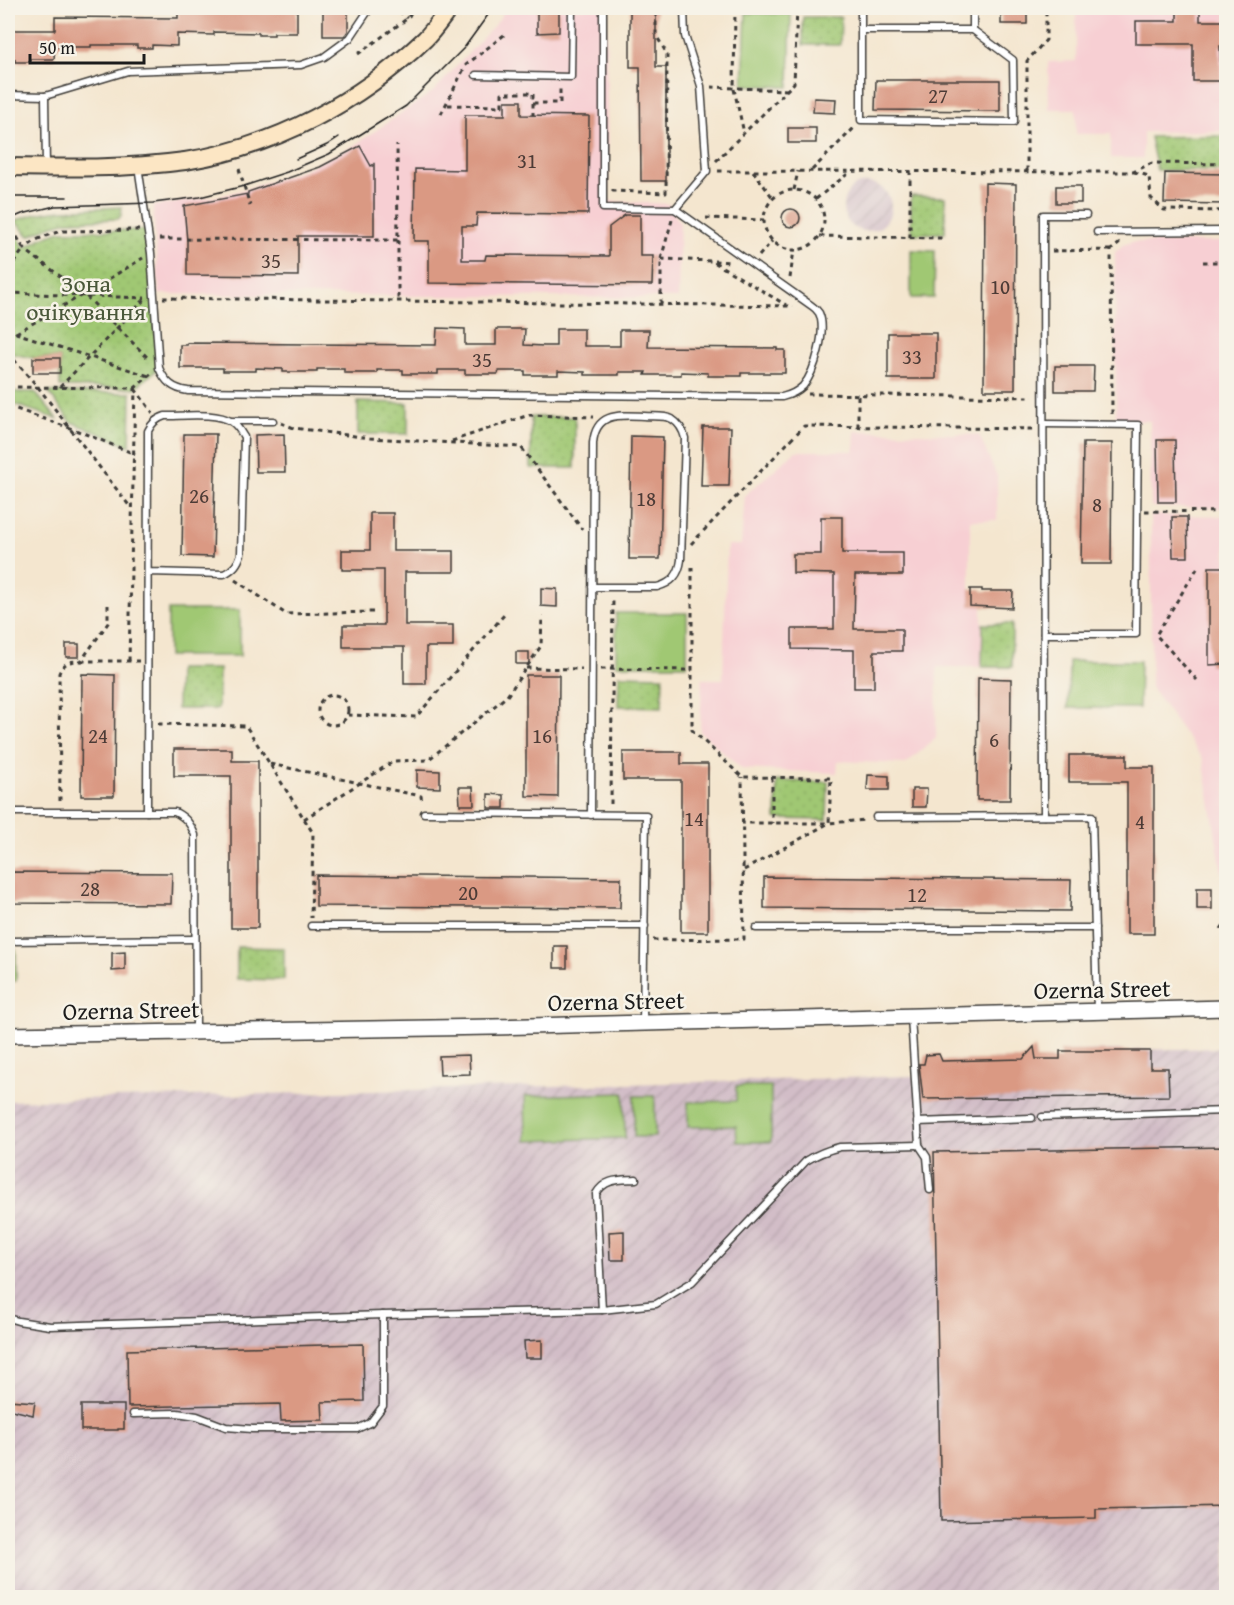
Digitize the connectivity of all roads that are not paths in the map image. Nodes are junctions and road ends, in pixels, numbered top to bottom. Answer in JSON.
{"nodes":[{"id":1,"x":370,"y":8,"type":"edge"},
{"id":2,"x":450,"y":8,"type":"edge"},
{"id":3,"x":572,"y":8,"type":"edge"},
{"id":4,"x":603,"y":8,"type":"edge"},
{"id":5,"x":684,"y":8,"type":"edge"},
{"id":6,"x":861,"y":8,"type":"edge"},
{"id":7,"x":973,"y":8,"type":"edge"},
{"id":8,"x":861,"y":30,"type":"junction"},
{"id":9,"x":973,"y":30,"type":"junction"},
{"id":10,"x":476,"y":75,"type":"dead end"},
{"id":11,"x":8,"y":95,"type":"edge"},
{"id":12,"x":45,"y":96,"type":"junction"},
{"id":13,"x":138,"y":166,"type":"junction"},
{"id":14,"x":8,"y":167,"type":"edge"},
{"id":15,"x":46,"y":168,"type":"junction"},
{"id":16,"x":675,"y":209,"type":"junction"},
{"id":17,"x":1086,"y":215,"type":"dead end"},
{"id":18,"x":1227,"y":231,"type":"edge"},
{"id":19,"x":1097,"y":232,"type":"dead end"},
{"id":20,"x":231,"y":421,"type":"junction"},
{"id":21,"x":273,"y":421,"type":"road end"},
{"id":22,"x":1044,"y":427,"type":"junction"},
{"id":23,"x":149,"y":572,"type":"junction"},
{"id":24,"x":592,"y":586,"type":"junction"},
{"id":25,"x":1044,"y":634,"type":"junction"},
{"id":26,"x":8,"y":812,"type":"edge"},
{"id":27,"x":147,"y":812,"type":"junction"},
{"id":28,"x":424,"y":813,"type":"road end"},
{"id":29,"x":591,"y":815,"type":"junction"},
{"id":30,"x":1044,"y":816,"type":"junction"},
{"id":31,"x":876,"y":817,"type":"road end"},
{"id":32,"x":311,"y":926,"type":"road end"},
{"id":33,"x":645,"y":926,"type":"junction"},
{"id":34,"x":756,"y":928,"type":"dead end"},
{"id":35,"x":1095,"y":928,"type":"junction"},
{"id":36,"x":195,"y":939,"type":"junction"},
{"id":37,"x":8,"y":940,"type":"edge"},
{"id":38,"x":1227,"y":1008,"type":"edge"},
{"id":39,"x":1097,"y":1011,"type":"junction"},
{"id":40,"x":911,"y":1016,"type":"junction"},
{"id":41,"x":643,"y":1023,"type":"junction"},
{"id":42,"x":196,"y":1032,"type":"junction"},
{"id":43,"x":8,"y":1035,"type":"edge"},
{"id":44,"x":1227,"y":1111,"type":"edge"},
{"id":45,"x":1042,"y":1117,"type":"dead end"},
{"id":46,"x":1032,"y":1118,"type":"dead end"},
{"id":47,"x":917,"y":1122,"type":"junction"},
{"id":48,"x":919,"y":1145,"type":"junction"},
{"id":49,"x":636,"y":1179,"type":"dead end"},
{"id":50,"x":930,"y":1190,"type":"dead end"},
{"id":51,"x":602,"y":1310,"type":"junction"},
{"id":52,"x":383,"y":1315,"type":"junction"},
{"id":53,"x":8,"y":1318,"type":"edge"},
{"id":54,"x":133,"y":1414,"type":"dead end"}],
"edges":[{"from":1,"to":12,"type":"lane"},
{"from":2,"to":13,"type":"main road"},
{"from":3,"to":10,"type":"lane"},
{"from":4,"to":16,"type":"lane"},
{"from":5,"to":16,"type":"lane"},
{"from":6,"to":8,"type":"lane"},
{"from":7,"to":9,"type":"lane"},
{"from":8,"to":9,"type":"lane"},
{"from":8,"to":9,"type":"lane"},
{"from":11,"to":12,"type":"lane"},
{"from":12,"to":15,"type":"lane"},
{"from":13,"to":15,"type":"main road"},
{"from":13,"to":16,"type":"lane"},
{"from":14,"to":15,"type":"main road"},
{"from":17,"to":22,"type":"lane"},
{"from":18,"to":19,"type":"lane"},
{"from":20,"to":21,"type":"lane"},
{"from":20,"to":23,"type":"lane"},
{"from":20,"to":23,"type":"lane"},
{"from":22,"to":25,"type":"lane"},
{"from":22,"to":25,"type":"lane"},
{"from":23,"to":27,"type":"lane"},
{"from":24,"to":24,"type":"lane"},
{"from":24,"to":29,"type":"lane"},
{"from":25,"to":30,"type":"lane"},
{"from":26,"to":27,"type":"lane"},
{"from":27,"to":36,"type":"lane"},
{"from":28,"to":29,"type":"lane"},
{"from":29,"to":33,"type":"lane"},
{"from":30,"to":31,"type":"lane"},
{"from":30,"to":35,"type":"lane"},
{"from":32,"to":33,"type":"lane"},
{"from":33,"to":41,"type":"lane"},
{"from":34,"to":35,"type":"lane"},
{"from":35,"to":39,"type":"lane"},
{"from":36,"to":37,"type":"lane"},
{"from":36,"to":42,"type":"lane"},
{"from":38,"to":39,"type":"street","name":"Ozerna Street"},
{"from":39,"to":40,"type":"street","name":"Ozerna Street"},
{"from":40,"to":41,"type":"street","name":"Ozerna Street"},
{"from":40,"to":47,"type":"lane"},
{"from":41,"to":42,"type":"street","name":"Ozerna Street"},
{"from":42,"to":43,"type":"street","name":"Ozerna Street"},
{"from":44,"to":45,"type":"lane"},
{"from":46,"to":47,"type":"lane"},
{"from":47,"to":48,"type":"lane"},
{"from":48,"to":50,"type":"lane"},
{"from":48,"to":51,"type":"lane"},
{"from":49,"to":51,"type":"lane"},
{"from":51,"to":52,"type":"lane"},
{"from":52,"to":53,"type":"lane"},
{"from":52,"to":54,"type":"lane"}]}
